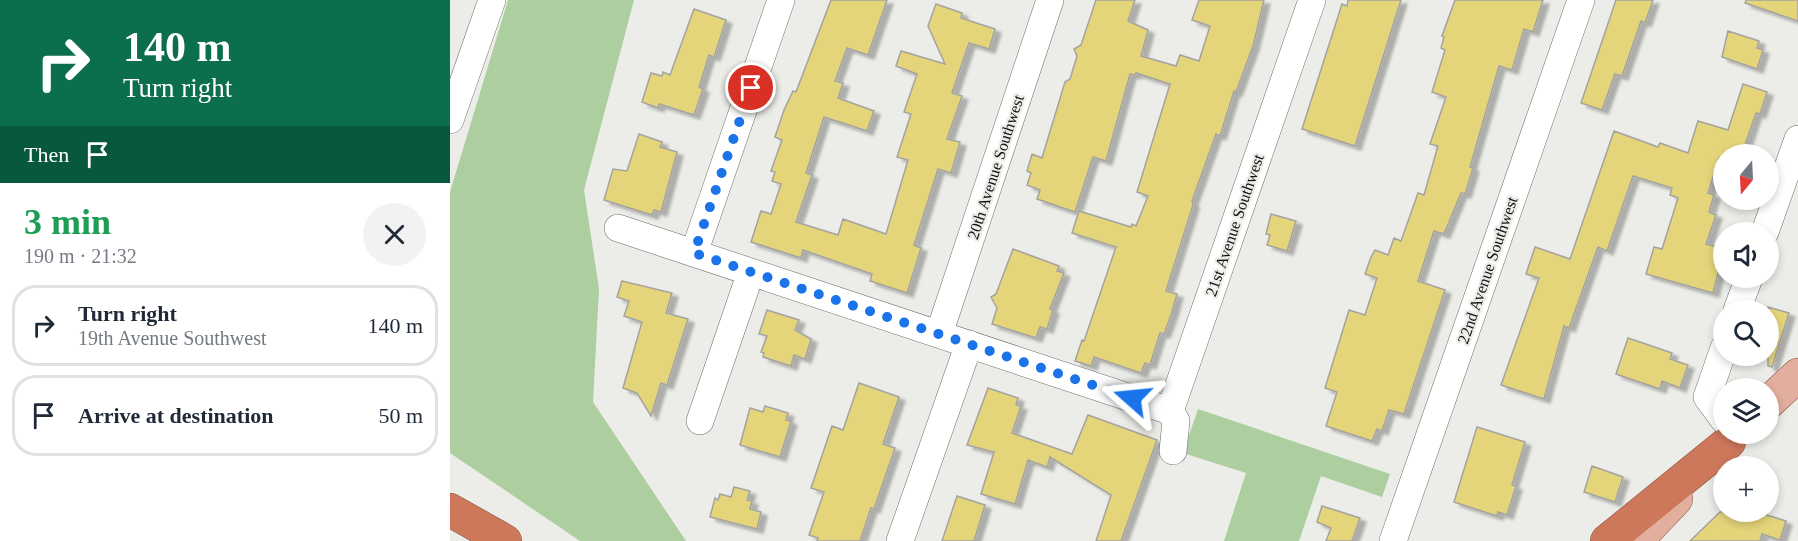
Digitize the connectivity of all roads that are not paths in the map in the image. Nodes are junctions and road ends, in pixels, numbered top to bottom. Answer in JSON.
{"nodes":[{"id":1,"x":492,"y":0,"type":"edge"},
{"id":2,"x":781,"y":0,"type":"edge"},
{"id":3,"x":1050,"y":0,"type":"edge"},
{"id":4,"x":1312,"y":0,"type":"edge"},
{"id":5,"x":1581,"y":0,"type":"edge"},
{"id":6,"x":450,"y":120,"type":"edge"},
{"id":7,"x":1798,"y":139,"type":"edge"},
{"id":8,"x":1769,"y":222,"type":"edge"},
{"id":9,"x":618,"y":228,"type":"dead end"},
{"id":10,"x":694,"y":253,"type":"junction"},
{"id":11,"x":751,"y":272,"type":"junction"},
{"id":12,"x":939,"y":334,"type":"junction"},
{"id":13,"x":969,"y":344,"type":"junction"},
{"id":14,"x":1717,"y":366,"type":"edge"},
{"id":15,"x":1798,"y":375,"type":"edge"},
{"id":16,"x":1779,"y":393,"type":"edge"},
{"id":17,"x":1713,"y":408,"type":"edge"},
{"id":18,"x":1170,"y":411,"type":"junction"},
{"id":19,"x":700,"y":421,"type":"dead end"},
{"id":20,"x":1719,"y":444,"type":"edge"},
{"id":21,"x":1722,"y":444,"type":"edge"},
{"id":22,"x":1173,"y":451,"type":"dead end"},
{"id":23,"x":450,"y":510,"type":"edge"},
{"id":24,"x":505,"y":541,"type":"edge"},
{"id":25,"x":900,"y":541,"type":"edge"},
{"id":26,"x":1394,"y":541,"type":"edge"},
{"id":27,"x":1607,"y":541,"type":"edge"},
{"id":28,"x":1636,"y":541,"type":"edge"}],
"edges":[{"from":1,"to":6,"type":"street"},
{"from":2,"to":10,"type":"street"},
{"from":3,"to":12,"type":"street","name":"20th Avenue Southwest"},
{"from":4,"to":18,"type":"street","name":"21st Avenue Southwest"},
{"from":5,"to":26,"type":"street","name":"22nd Avenue Southwest"},
{"from":7,"to":8,"type":"street"},
{"from":9,"to":10,"type":"street"},
{"from":10,"to":11,"type":"street"},
{"from":11,"to":12,"type":"street"},
{"from":11,"to":19,"type":"street"},
{"from":12,"to":13,"type":"street"},
{"from":13,"to":18,"type":"street"},
{"from":13,"to":25,"type":"street"},
{"from":14,"to":17,"type":"street"},
{"from":15,"to":16,"type":"main road"},
{"from":18,"to":22,"type":"street","name":"21st Avenue Southwest"},
{"from":20,"to":27,"type":"highway"},
{"from":21,"to":28,"type":"main road"},
{"from":23,"to":24,"type":"highway"}]}
